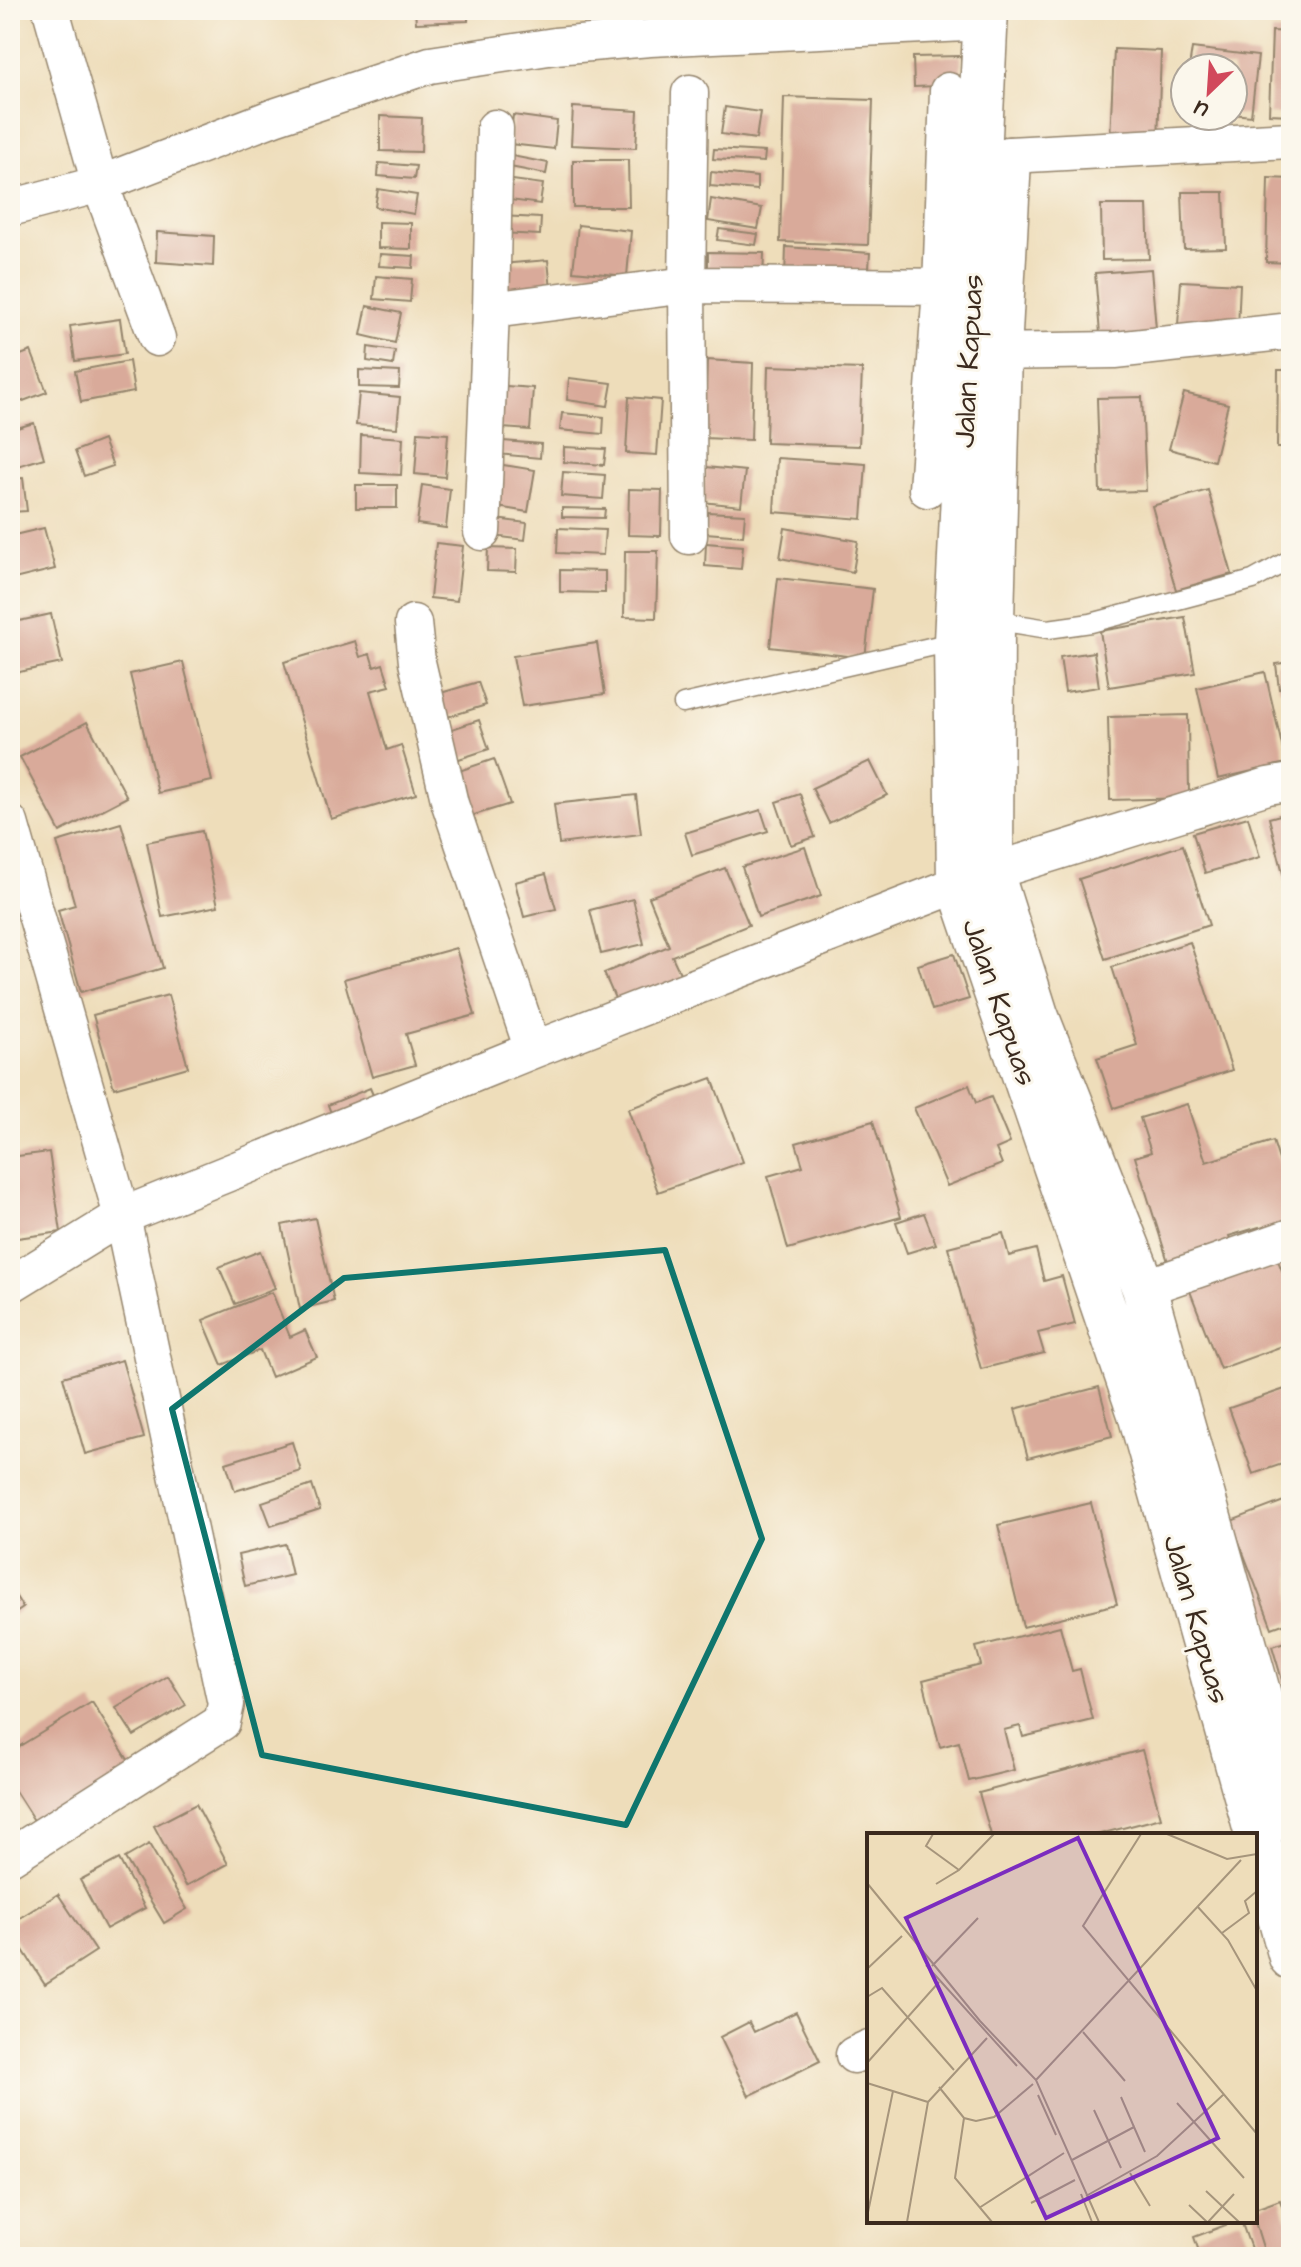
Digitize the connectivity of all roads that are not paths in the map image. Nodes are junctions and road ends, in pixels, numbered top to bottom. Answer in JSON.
{"nodes":[{"id":1,"x":51,"y":10,"type":"edge"},
{"id":2,"x":997,"y":14,"type":"edge"},
{"id":3,"x":648,"y":24,"type":"edge"},
{"id":4,"x":948,"y":91,"type":"dead end"},
{"id":5,"x":690,"y":93,"type":"dead end"},
{"id":6,"x":495,"y":128,"type":"dead end"},
{"id":7,"x":1291,"y":140,"type":"edge"},
{"id":8,"x":1009,"y":155,"type":"junction"},
{"id":9,"x":100,"y":184,"type":"junction"},
{"id":10,"x":10,"y":208,"type":"edge"},
{"id":11,"x":687,"y":285,"type":"junction"},
{"id":12,"x":956,"y":287,"type":"junction"},
{"id":13,"x":491,"y":310,"type":"junction"},
{"id":14,"x":1291,"y":331,"type":"edge"},
{"id":15,"x":157,"y":338,"type":"dead end"},
{"id":16,"x":999,"y":352,"type":"junction"},
{"id":17,"x":927,"y":489,"type":"dead end"},
{"id":18,"x":482,"y":532,"type":"dead end"},
{"id":19,"x":689,"y":536,"type":"dead end"},
{"id":20,"x":1291,"y":559,"type":"edge"},
{"id":21,"x":413,"y":623,"type":"dead end"},
{"id":22,"x":974,"y":631,"type":"junction"},
{"id":23,"x":683,"y":704,"type":"dead end"},
{"id":24,"x":1291,"y":782,"type":"edge"},
{"id":25,"x":10,"y":823,"type":"edge"},
{"id":26,"x":975,"y":878,"type":"junction"},
{"id":27,"x":533,"y":1050,"type":"junction"},
{"id":28,"x":122,"y":1216,"type":"junction"},
{"id":29,"x":1291,"y":1237,"type":"edge"},
{"id":30,"x":10,"y":1285,"type":"edge"},
{"id":31,"x":1144,"y":1288,"type":"junction"},
{"id":32,"x":1158,"y":1410,"type":"junction"},
{"id":33,"x":1286,"y":1775,"type":"edge"},
{"id":34,"x":1291,"y":1820,"type":"edge"},
{"id":35,"x":1251,"y":1833,"type":"edge"},
{"id":36,"x":10,"y":1857,"type":"edge"},
{"id":37,"x":1257,"y":1862,"type":"edge"},
{"id":38,"x":1265,"y":1898,"type":"edge"},
{"id":39,"x":1291,"y":1957,"type":"edge"}],
"edges":[{"from":1,"to":9,"type":"street"},
{"from":2,"to":3,"type":"street"},
{"from":2,"to":8,"type":"street","name":"Jalan Kapuas"},
{"from":2,"to":12,"type":"street","name":"Jalan Kapuas"},
{"from":3,"to":9,"type":"street"},
{"from":4,"to":12,"type":"street"},
{"from":5,"to":11,"type":"street"},
{"from":6,"to":13,"type":"street"},
{"from":7,"to":8,"type":"street"},
{"from":8,"to":16,"type":"street","name":"Jalan Kapuas"},
{"from":9,"to":10,"type":"street"},
{"from":9,"to":15,"type":"street"},
{"from":11,"to":12,"type":"street"},
{"from":11,"to":13,"type":"street"},
{"from":11,"to":19,"type":"street"},
{"from":12,"to":17,"type":"street"},
{"from":12,"to":22,"type":"street","name":"Jalan Kapuas"},
{"from":13,"to":18,"type":"street"},
{"from":14,"to":16,"type":"street"},
{"from":16,"to":22,"type":"street","name":"Jalan Kapuas"},
{"from":20,"to":22,"type":"lane"},
{"from":21,"to":27,"type":"street"},
{"from":22,"to":23,"type":"lane"},
{"from":22,"to":26,"type":"street","name":"Jalan Kapuas"},
{"from":24,"to":26,"type":"street"},
{"from":25,"to":28,"type":"street"},
{"from":26,"to":27,"type":"street"},
{"from":26,"to":31,"type":"street","name":"Jalan Kapuas"},
{"from":26,"to":32,"type":"street","name":"Jalan Kapuas"},
{"from":27,"to":28,"type":"street"},
{"from":28,"to":30,"type":"street"},
{"from":28,"to":36,"type":"street"},
{"from":29,"to":31,"type":"street"},
{"from":31,"to":32,"type":"street","name":"Jalan Kapuas"},
{"from":32,"to":33,"type":"street","name":"Jalan Kapuas"},
{"from":32,"to":35,"type":"street","name":"Jalan Kapuas"},
{"from":33,"to":34,"type":"street","name":"Jalan Kapuas"},
{"from":37,"to":38,"type":"street","name":"Jalan Kapuas"},
{"from":38,"to":39,"type":"street","name":"Jalan Kapuas"}]}
